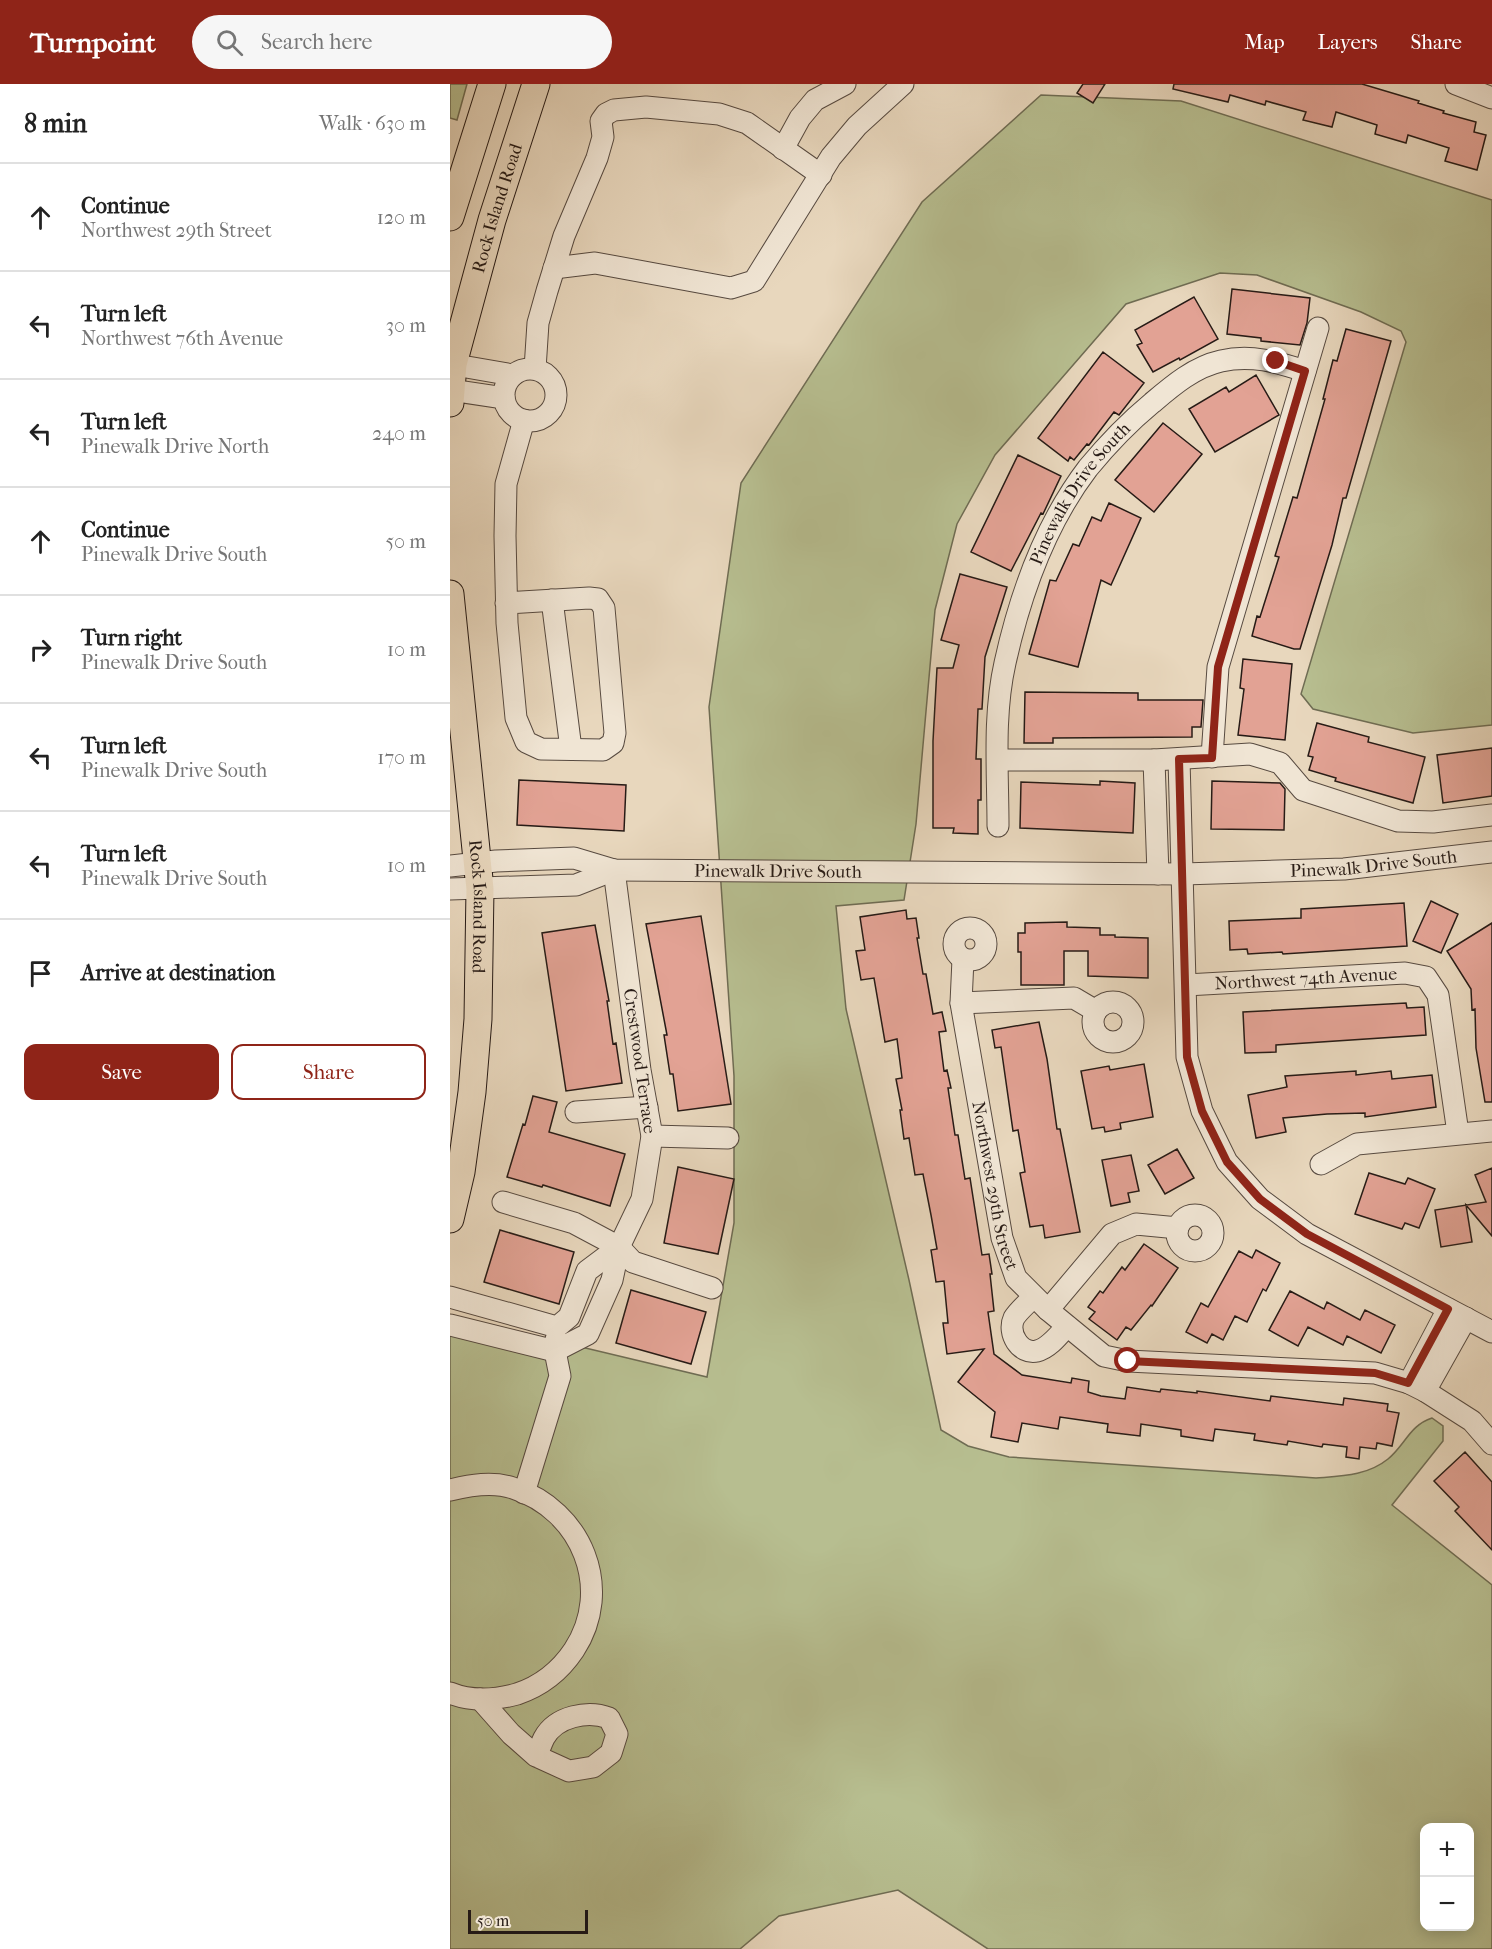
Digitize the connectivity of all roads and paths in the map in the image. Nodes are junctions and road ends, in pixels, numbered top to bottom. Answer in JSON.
{"nodes":[{"id":1,"x":492,"y":84,"type":"edge"},
{"id":2,"x":536,"y":84,"type":"edge"},
{"id":3,"x":845,"y":84,"type":"edge"},
{"id":4,"x":903,"y":84,"type":"edge"},
{"id":5,"x":1456,"y":84,"type":"edge"},
{"id":6,"x":1492,"y":98,"type":"edge"},
{"id":7,"x":783,"y":149,"type":"junction"},
{"id":8,"x":821,"y":175,"type":"junction"},
{"id":9,"x":450,"y":216,"type":"edge"},
{"id":10,"x":554,"y":268,"type":"junction"},
{"id":11,"x":1318,"y":328,"type":"dead end"},
{"id":12,"x":535,"y":369,"type":"junction"},
{"id":13,"x":1305,"y":371,"type":"junction"},
{"id":14,"x":513,"y":375,"type":"junction"},
{"id":15,"x":451,"y":383,"type":"edge"},
{"id":16,"x":504,"y":398,"type":"junction"},
{"id":17,"x":524,"y":420,"type":"junction"},
{"id":18,"x":450,"y":594,"type":"edge"},
{"id":19,"x":552,"y":600,"type":"junction"},
{"id":20,"x":506,"y":603,"type":"junction"},
{"id":21,"x":571,"y":749,"type":"junction"},
{"id":22,"x":1212,"y":758,"type":"junction"},
{"id":23,"x":1179,"y":759,"type":"junction"},
{"id":24,"x":998,"y":760,"type":"junction"},
{"id":25,"x":1154,"y":760,"type":"junction"},
{"id":26,"x":1492,"y":815,"type":"edge"},
{"id":27,"x":998,"y":826,"type":"dead end"},
{"id":28,"x":1492,"y":852,"type":"edge"},
{"id":29,"x":614,"y":870,"type":"junction"},
{"id":30,"x":469,"y":873,"type":"edge"},
{"id":31,"x":1158,"y":874,"type":"junction"},
{"id":32,"x":1183,"y":874,"type":"junction"},
{"id":33,"x":450,"y":889,"type":"edge"},
{"id":34,"x":963,"y":959,"type":"dead end"},
{"id":35,"x":1186,"y":985,"type":"junction"},
{"id":36,"x":961,"y":1003,"type":"junction"},
{"id":37,"x":1096,"y":1011,"type":"dead end"},
{"id":38,"x":647,"y":1107,"type":"junction"},
{"id":39,"x":576,"y":1112,"type":"dead end"},
{"id":40,"x":1492,"y":1131,"type":"edge"},
{"id":41,"x":1458,"y":1133,"type":"junction"},
{"id":42,"x":652,"y":1136,"type":"junction"},
{"id":43,"x":728,"y":1138,"type":"dead end"},
{"id":44,"x":1321,"y":1164,"type":"dead end"},
{"id":45,"x":502,"y":1202,"type":"dead end"},
{"id":46,"x":450,"y":1219,"type":"edge"},
{"id":47,"x":1178,"y":1228,"type":"dead end"},
{"id":48,"x":619,"y":1247,"type":"junction"},
{"id":49,"x":712,"y":1288,"type":"dead end"},
{"id":50,"x":450,"y":1297,"type":"edge"},
{"id":51,"x":1041,"y":1303,"type":"junction"},
{"id":52,"x":1457,"y":1314,"type":"junction"},
{"id":53,"x":450,"y":1325,"type":"edge"},
{"id":54,"x":1067,"y":1326,"type":"junction"},
{"id":55,"x":557,"y":1327,"type":"junction"},
{"id":56,"x":1492,"y":1332,"type":"edge"},
{"id":57,"x":555,"y":1352,"type":"junction"},
{"id":58,"x":1417,"y":1387,"type":"junction"},
{"id":59,"x":1492,"y":1444,"type":"edge"},
{"id":60,"x":450,"y":1490,"type":"edge"},
{"id":61,"x":524,"y":1493,"type":"junction"},
{"id":62,"x":450,"y":1694,"type":"edge"},
{"id":63,"x":480,"y":1699,"type":"junction"},
{"id":64,"x":537,"y":1756,"type":"dead end"}],
"edges":[{"from":1,"to":9,"type":"main road"},
{"from":2,"to":15,"type":"main road","name":"Rock Island Road"},
{"from":3,"to":7,"type":"street"},
{"from":4,"to":8,"type":"street"},
{"from":5,"to":6,"type":"street"},
{"from":7,"to":8,"type":"street"},
{"from":7,"to":10,"type":"street"},
{"from":8,"to":10,"type":"street"},
{"from":10,"to":12,"type":"street"},
{"from":11,"to":13,"type":"street"},
{"from":12,"to":14,"type":"street"},
{"from":12,"to":17,"type":"street"},
{"from":13,"to":22,"type":"street"},
{"from":13,"to":24,"type":"street","name":"Pinewalk Drive South"},
{"from":14,"to":15,"type":"street"},
{"from":14,"to":16,"type":"street"},
{"from":15,"to":16,"type":"street"},
{"from":16,"to":17,"type":"street"},
{"from":17,"to":20,"type":"street"},
{"from":18,"to":30,"type":"main road","name":"Rock Island Road"},
{"from":19,"to":20,"type":"street"},
{"from":19,"to":21,"type":"street"},
{"from":19,"to":21,"type":"street"},
{"from":20,"to":21,"type":"street"},
{"from":22,"to":23,"type":"street","name":"Pinewalk Drive South"},
{"from":22,"to":26,"type":"street","name":"Pinewalk Drive South"},
{"from":23,"to":25,"type":"street","name":"Pinewalk Drive South"},
{"from":23,"to":32,"type":"street"},
{"from":24,"to":25,"type":"street","name":"Pinewalk Drive South"},
{"from":24,"to":27,"type":"street","name":"Pinewalk Drive South"},
{"from":25,"to":31,"type":"street"},
{"from":28,"to":32,"type":"street","name":"Pinewalk Drive South"},
{"from":29,"to":30,"type":"street","name":"Pinewalk Drive South"},
{"from":29,"to":31,"type":"street","name":"Pinewalk Drive South"},
{"from":29,"to":38,"type":"street","name":"Crestwood Terrace"},
{"from":30,"to":33,"type":"street","name":"Pinewalk Drive South"},
{"from":30,"to":46,"type":"main road","name":"Rock Island Road"},
{"from":31,"to":32,"type":"street","name":"Pinewalk Drive South"},
{"from":32,"to":35,"type":"street"},
{"from":34,"to":36,"type":"street","name":"Northwest 29th Street"},
{"from":35,"to":41,"type":"street","name":"Northwest 74th Avenue"},
{"from":35,"to":52,"type":"street"},
{"from":36,"to":37,"type":"street"},
{"from":36,"to":51,"type":"street","name":"Northwest 29th Street"},
{"from":38,"to":39,"type":"street"},
{"from":38,"to":42,"type":"street","name":"Crestwood Terrace"},
{"from":40,"to":41,"type":"street"},
{"from":41,"to":44,"type":"street"},
{"from":42,"to":43,"type":"street"},
{"from":42,"to":48,"type":"street","name":"Crestwood Terrace"},
{"from":45,"to":48,"type":"street"},
{"from":47,"to":51,"type":"street"},
{"from":48,"to":49,"type":"street"},
{"from":48,"to":55,"type":"street","name":"Crestwood Terrace"},
{"from":48,"to":57,"type":"street","name":"Crestwood Terrace"},
{"from":50,"to":55,"type":"street"},
{"from":51,"to":54,"type":"street","name":"Northwest 29th Street"},
{"from":51,"to":54,"type":"street"},
{"from":52,"to":56,"type":"street"},
{"from":52,"to":58,"type":"street"},
{"from":53,"to":57,"type":"street"},
{"from":54,"to":58,"type":"street","name":"Northwest 29th Street"},
{"from":55,"to":57,"type":"street"},
{"from":57,"to":61,"type":"street"},
{"from":58,"to":59,"type":"street","name":"Northwest 29th Street"},
{"from":60,"to":61,"type":"street"},
{"from":61,"to":63,"type":"street"},
{"from":62,"to":63,"type":"street"},
{"from":63,"to":64,"type":"street"}]}
